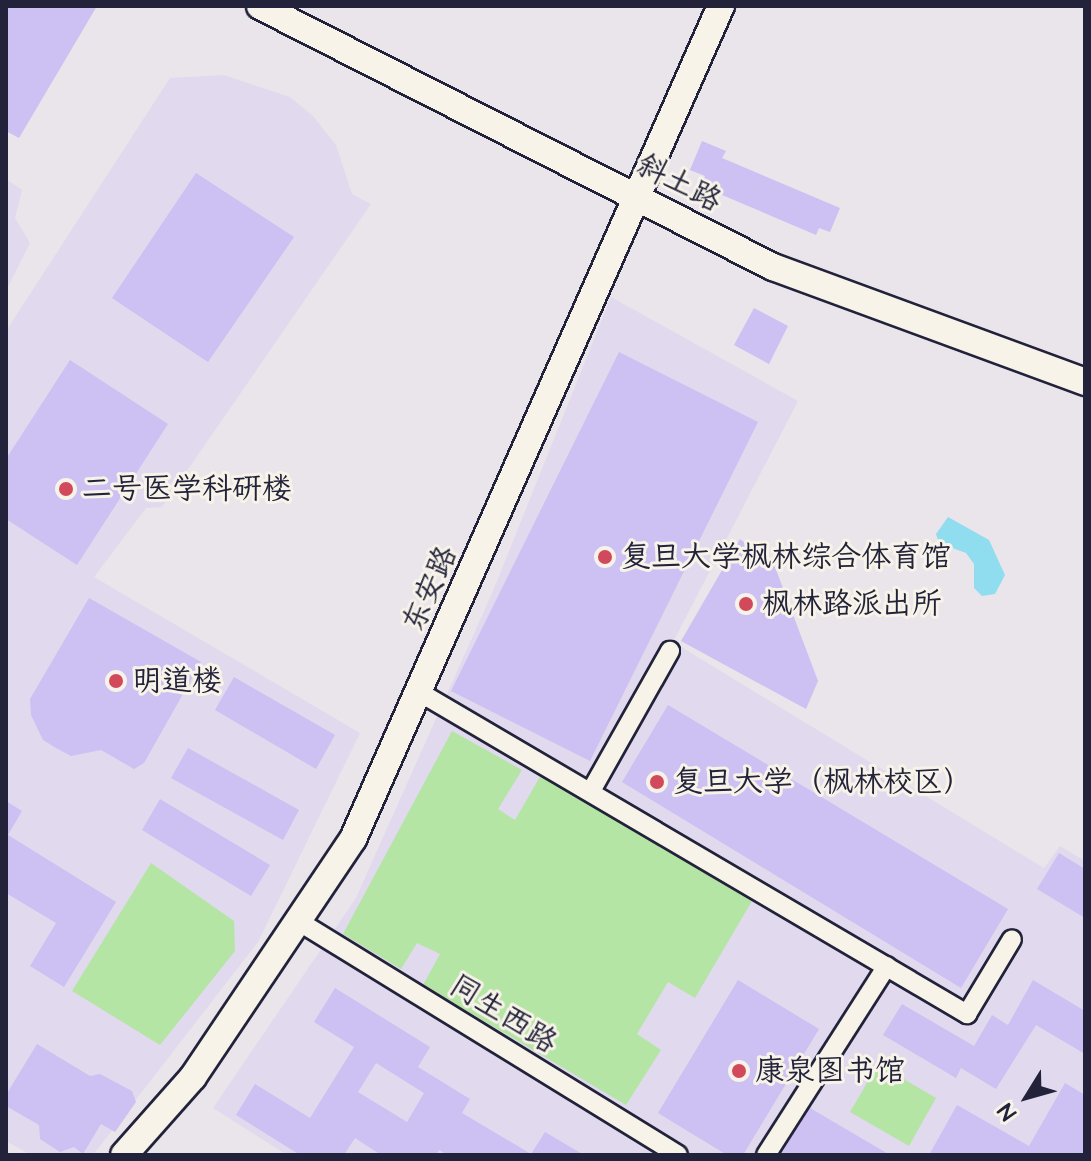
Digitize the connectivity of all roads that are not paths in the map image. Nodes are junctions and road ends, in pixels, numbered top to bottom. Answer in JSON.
{"nodes":[{"id":1,"x":260,"y":6,"type":"edge"},
{"id":2,"x":721,"y":6,"type":"edge"},
{"id":3,"x":637,"y":197,"type":"junction"},
{"id":4,"x":1085,"y":382,"type":"edge"},
{"id":5,"x":670,"y":651,"type":"dead end"},
{"id":6,"x":419,"y":692,"type":"junction"},
{"id":7,"x":591,"y":791,"type":"junction"},
{"id":8,"x":298,"y":921,"type":"junction"},
{"id":9,"x":1012,"y":939,"type":"dead end"},
{"id":10,"x":887,"y":966,"type":"junction"},
{"id":11,"x":124,"y":1155,"type":"edge"},
{"id":12,"x":678,"y":1155,"type":"edge"},
{"id":13,"x":766,"y":1155,"type":"edge"}],
"edges":[{"from":1,"to":3,"type":"street","name":"斜土路"},
{"from":2,"to":3,"type":"street","name":"东安路"},
{"from":3,"to":4,"type":"street","name":"斜土路"},
{"from":3,"to":6,"type":"street","name":"东安路"},
{"from":5,"to":7,"type":"street"},
{"from":6,"to":7,"type":"street"},
{"from":6,"to":8,"type":"street","name":"东安路"},
{"from":7,"to":10,"type":"street"},
{"from":8,"to":11,"type":"street","name":"东安路"},
{"from":8,"to":12,"type":"street","name":"同生西路"},
{"from":9,"to":10,"type":"street"},
{"from":10,"to":13,"type":"street"}]}
